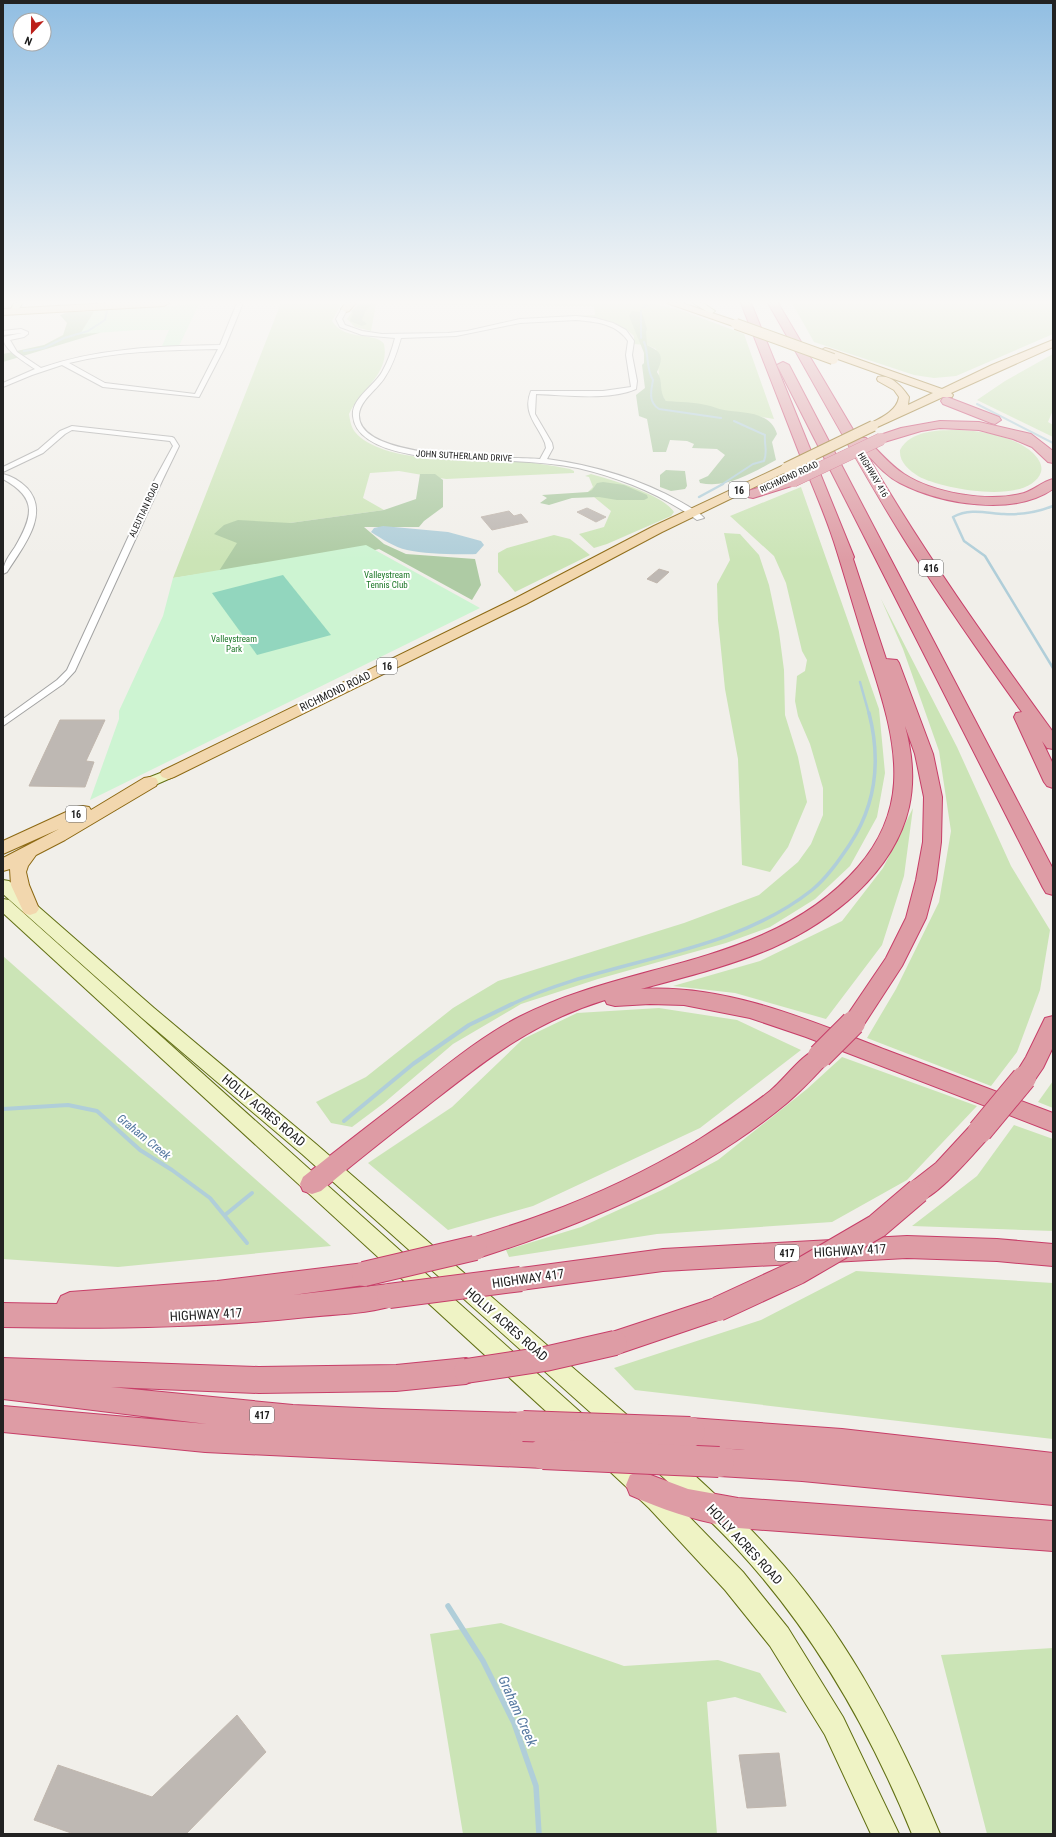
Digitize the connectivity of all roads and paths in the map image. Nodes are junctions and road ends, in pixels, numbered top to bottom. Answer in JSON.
{"nodes":[{"id":1,"x":135,"y":389,"type":"edge"},
{"id":2,"x":201,"y":389,"type":"edge"},
{"id":3,"x":373,"y":389,"type":"edge"},
{"id":4,"x":633,"y":389,"type":"edge"},
{"id":5,"x":781,"y":389,"type":"edge"},
{"id":6,"x":794,"y":389,"type":"edge"},
{"id":7,"x":823,"y":389,"type":"edge"},
{"id":8,"x":896,"y":389,"type":"edge"},
{"id":9,"x":921,"y":389,"type":"edge"},
{"id":10,"x":923,"y":389,"type":"edge"},
{"id":11,"x":958,"y":389,"type":"edge"},
{"id":12,"x":965,"y":389,"type":"edge"},
{"id":13,"x":944,"y":397,"type":"junction"},
{"id":14,"x":842,"y":421,"type":"junction"},
{"id":15,"x":878,"y":430,"type":"junction"},
{"id":16,"x":1038,"y":444,"type":"junction"},
{"id":17,"x":1053,"y":459,"type":"edge"},
{"id":18,"x":542,"y":461,"type":"junction"},
{"id":19,"x":3,"y":470,"type":"edge"},
{"id":20,"x":790,"y":475,"type":"junction"},
{"id":21,"x":3,"y":476,"type":"edge"},
{"id":22,"x":1053,"y":483,"type":"edge"},
{"id":23,"x":753,"y":494,"type":"joint"},
{"id":24,"x":696,"y":515,"type":"junction"},
{"id":25,"x":842,"y":546,"type":"junction"},
{"id":26,"x":3,"y":572,"type":"edge"},
{"id":27,"x":980,"y":642,"type":"junction"},
{"id":28,"x":6,"y":718,"type":"edge"},
{"id":29,"x":1053,"y":744,"type":"edge"},
{"id":30,"x":168,"y":774,"type":"joint"},
{"id":31,"x":150,"y":782,"type":"junction"},
{"id":32,"x":1053,"y":782,"type":"edge"},
{"id":33,"x":3,"y":848,"type":"edge"},
{"id":34,"x":31,"y":850,"type":"junction"},
{"id":35,"x":3,"y":865,"type":"edge"},
{"id":36,"x":3,"y":885,"type":"edge"},
{"id":37,"x":1053,"y":888,"type":"edge"},
{"id":38,"x":3,"y":904,"type":"edge"},
{"id":39,"x":30,"y":908,"type":"junction"},
{"id":40,"x":559,"y":1009,"type":"junction"},
{"id":41,"x":1053,"y":1024,"type":"edge"},
{"id":42,"x":1053,"y":1123,"type":"edge"},
{"id":43,"x":331,"y":1168,"type":"junction"},
{"id":44,"x":312,"y":1184,"type":"junction"},
{"id":45,"x":1053,"y":1254,"type":"edge"},
{"id":46,"x":3,"y":1307,"type":"edge"},
{"id":47,"x":3,"y":1315,"type":"edge"},
{"id":48,"x":3,"y":1371,"type":"edge"},
{"id":49,"x":3,"y":1386,"type":"edge"},
{"id":50,"x":3,"y":1419,"type":"edge"},
{"id":51,"x":1053,"y":1466,"type":"edge"},
{"id":52,"x":640,"y":1485,"type":"junction"},
{"id":53,"x":1053,"y":1491,"type":"edge"},
{"id":54,"x":715,"y":1510,"type":"junction"},
{"id":55,"x":1053,"y":1536,"type":"edge"},
{"id":56,"x":886,"y":1834,"type":"edge"},
{"id":57,"x":926,"y":1834,"type":"edge"}],
"edges":[{"from":1,"to":2,"type":"street"},
{"from":3,"to":18,"type":"street","name":"JOHN SUTHERLAND DRIVE"},
{"from":4,"to":18,"type":"street"},
{"from":5,"to":25,"type":"highway"},
{"from":6,"to":37,"type":"highway"},
{"from":7,"to":14,"type":"highway","name":"HIGHWAY 416","number":"416"},
{"from":8,"to":15,"type":"main road"},
{"from":9,"to":13,"type":"main road"},
{"from":10,"to":13,"type":"main road"},
{"from":11,"to":13,"type":"main road"},
{"from":12,"to":13,"type":"main road"},
{"from":13,"to":15,"type":"main road"},
{"from":13,"to":16,"type":"highway"},
{"from":14,"to":22,"type":"highway"},
{"from":14,"to":27,"type":"highway","name":"HIGHWAY 416","number":"416"},
{"from":15,"to":16,"type":"highway"},
{"from":15,"to":20,"type":"highway","bridge":true},
{"from":16,"to":17,"type":"highway"},
{"from":18,"to":24,"type":"street","name":"JOHN SUTHERLAND DRIVE"},
{"from":19,"to":28,"type":"street","name":"ALEUTIAN ROAD"},
{"from":20,"to":23,"type":"highway"},
{"from":20,"to":24,"type":"main road","name":"RICHMOND ROAD","number":"16"},
{"from":21,"to":26,"type":"street"},
{"from":23,"to":24,"type":"main road","name":"RICHMOND ROAD","number":"16"},
{"from":24,"to":30,"type":"main road","name":"RICHMOND ROAD","number":"16"},
{"from":25,"to":40,"type":"highway"},
{"from":25,"to":46,"type":"highway","bridge":true},
{"from":27,"to":29,"type":"highway"},
{"from":27,"to":32,"type":"highway"},
{"from":30,"to":31,"type":"main road","name":"RICHMOND ROAD","number":"16"},
{"from":31,"to":33,"type":"main road","name":"RICHMOND ROAD","number":"16"},
{"from":31,"to":34,"type":"main road","name":"RICHMOND ROAD","number":"16"},
{"from":34,"to":35,"type":"main road","name":"RICHMOND ROAD","number":"16"},
{"from":34,"to":39,"type":"main road"},
{"from":36,"to":39,"type":"main road","name":"HOLLY ACRES ROAD"},
{"from":38,"to":44,"type":"main road","name":"HOLLY ACRES ROAD"},
{"from":39,"to":43,"type":"main road","name":"HOLLY ACRES ROAD"},
{"from":40,"to":42,"type":"highway"},
{"from":40,"to":43,"type":"highway"},
{"from":41,"to":48,"type":"highway","bridge":true},
{"from":43,"to":44,"type":"highway"},
{"from":43,"to":54,"type":"main road","name":"HOLLY ACRES ROAD"},
{"from":44,"to":52,"type":"main road","name":"HOLLY ACRES ROAD"},
{"from":45,"to":47,"type":"highway","name":"HIGHWAY 417","number":"417","bridge":true},
{"from":49,"to":51,"type":"highway","number":"417","bridge":true},
{"from":50,"to":53,"type":"highway","bridge":true},
{"from":52,"to":54,"type":"highway"},
{"from":52,"to":56,"type":"main road","name":"HOLLY ACRES ROAD"},
{"from":54,"to":55,"type":"highway"},
{"from":54,"to":57,"type":"main road","name":"HOLLY ACRES ROAD"}]}
